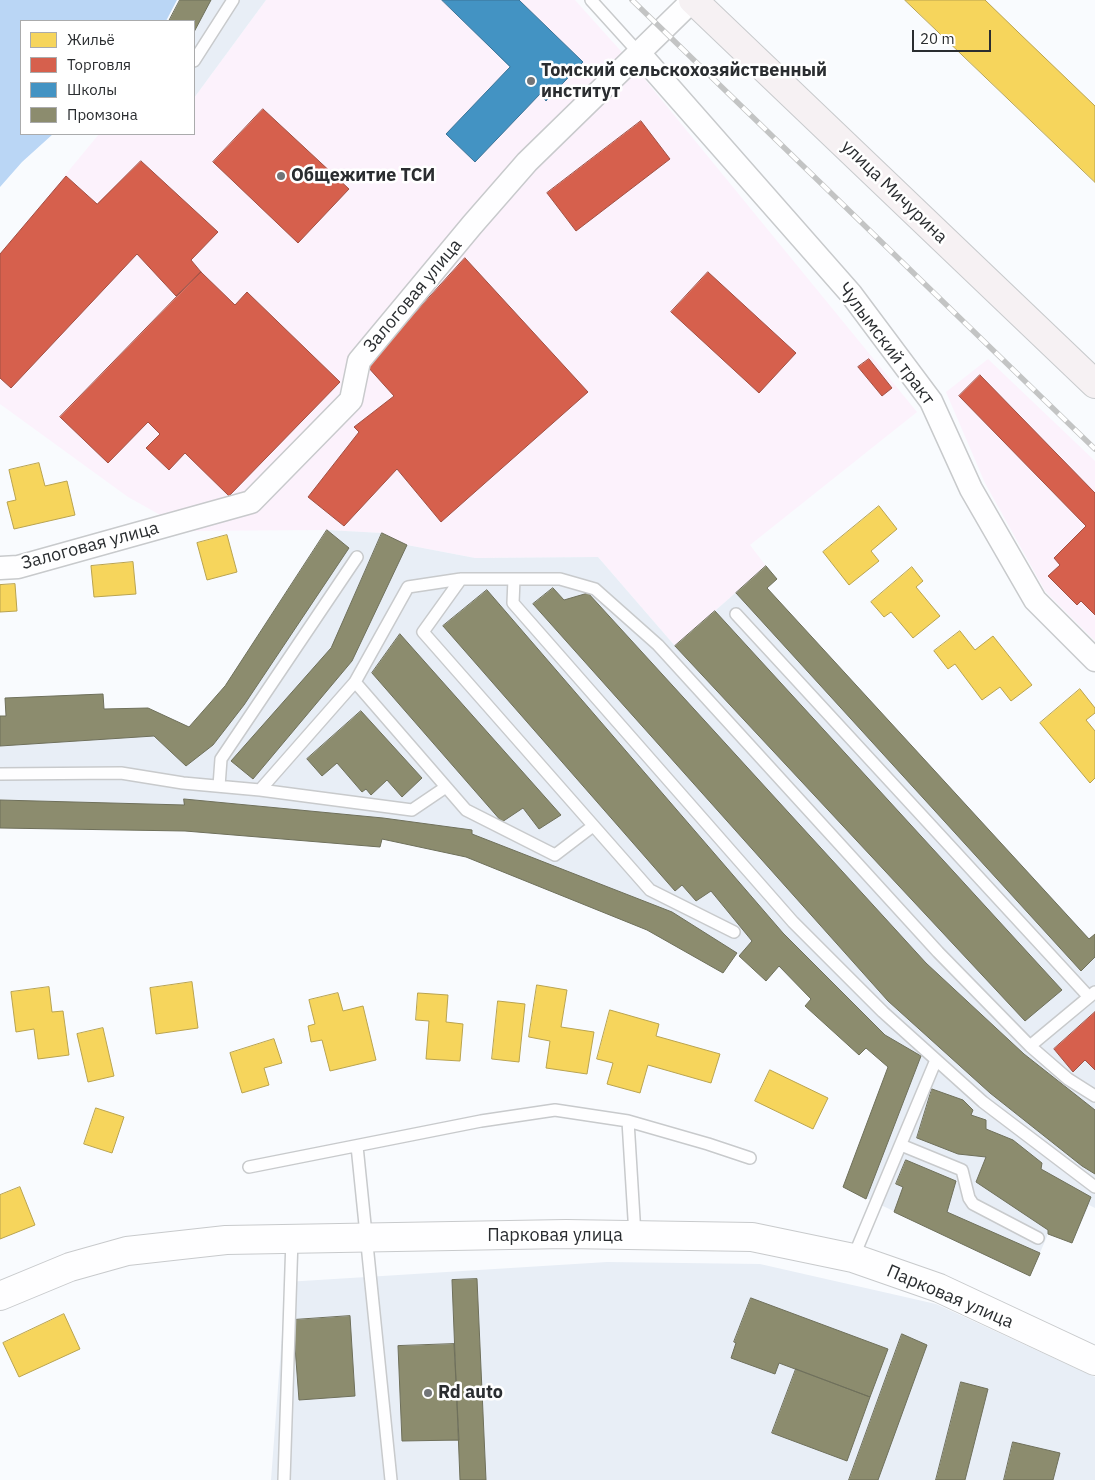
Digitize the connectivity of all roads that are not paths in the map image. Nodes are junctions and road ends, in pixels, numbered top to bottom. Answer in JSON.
{"nodes":[{"id":1,"x":234,"y":0,"type":"edge"},
{"id":2,"x":591,"y":0,"type":"edge"},
{"id":3,"x":693,"y":0,"type":"edge"},
{"id":4,"x":639,"y":53,"type":"junction"},
{"id":5,"x":195,"y":59,"type":"edge"},
{"id":6,"x":1095,"y":384,"type":"edge"},
{"id":7,"x":358,"y":557,"type":"dead end"},
{"id":8,"x":0,"y":568,"type":"edge"},
{"id":9,"x":461,"y":579,"type":"junction"},
{"id":10,"x":514,"y":579,"type":"junction"},
{"id":11,"x":736,"y":614,"type":"dead end"},
{"id":12,"x":1095,"y":660,"type":"edge"},
{"id":13,"x":355,"y":682,"type":"junction"},
{"id":14,"x":0,"y":774,"type":"edge"},
{"id":15,"x":219,"y":786,"type":"junction"},
{"id":16,"x":446,"y":787,"type":"junction"},
{"id":17,"x":260,"y":790,"type":"junction"},
{"id":18,"x":594,"y":826,"type":"junction"},
{"id":19,"x":734,"y":932,"type":"dead end"},
{"id":20,"x":1092,"y":995,"type":"edge"},
{"id":21,"x":1030,"y":1046,"type":"junction"},
{"id":22,"x":936,"y":1060,"type":"junction"},
{"id":23,"x":1095,"y":1096,"type":"edge"},
{"id":24,"x":628,"y":1121,"type":"junction"},
{"id":25,"x":357,"y":1146,"type":"junction"},
{"id":26,"x":901,"y":1146,"type":"junction"},
{"id":27,"x":750,"y":1158,"type":"dead end"},
{"id":28,"x":249,"y":1167,"type":"dead end"},
{"id":29,"x":1095,"y":1187,"type":"edge"},
{"id":30,"x":635,"y":1236,"type":"junction"},
{"id":31,"x":366,"y":1237,"type":"junction"},
{"id":32,"x":1038,"y":1238,"type":"dead end"},
{"id":33,"x":292,"y":1239,"type":"junction"},
{"id":34,"x":853,"y":1258,"type":"junction"},
{"id":35,"x":0,"y":1296,"type":"edge"},
{"id":36,"x":1095,"y":1361,"type":"edge"},
{"id":37,"x":284,"y":1480,"type":"edge"},
{"id":38,"x":392,"y":1480,"type":"edge"}],
"edges":[{"from":1,"to":5,"type":"lane"},
{"from":2,"to":4,"type":"lane"},
{"from":3,"to":4,"type":"street","name":"Залоговая улица"},
{"from":3,"to":6,"type":"main road","name":"улица Мичурина"},
{"from":4,"to":8,"type":"street","name":"Залоговая улица"},
{"from":4,"to":12,"type":"street","name":"Чулымский тракт"},
{"from":7,"to":15,"type":"lane"},
{"from":9,"to":10,"type":"lane"},
{"from":9,"to":13,"type":"lane"},
{"from":9,"to":18,"type":"lane"},
{"from":10,"to":21,"type":"lane"},
{"from":10,"to":22,"type":"lane"},
{"from":11,"to":20,"type":"lane"},
{"from":13,"to":16,"type":"lane"},
{"from":13,"to":17,"type":"lane"},
{"from":14,"to":15,"type":"lane"},
{"from":15,"to":17,"type":"lane"},
{"from":16,"to":17,"type":"lane"},
{"from":16,"to":18,"type":"lane"},
{"from":18,"to":19,"type":"lane"},
{"from":20,"to":21,"type":"lane"},
{"from":21,"to":23,"type":"lane"},
{"from":22,"to":26,"type":"lane"},
{"from":22,"to":29,"type":"lane"},
{"from":24,"to":25,"type":"lane"},
{"from":24,"to":27,"type":"lane"},
{"from":24,"to":30,"type":"lane"},
{"from":25,"to":28,"type":"lane"},
{"from":25,"to":31,"type":"lane"},
{"from":26,"to":32,"type":"lane"},
{"from":26,"to":34,"type":"lane"},
{"from":30,"to":31,"type":"street","name":"Парковая улица"},
{"from":30,"to":34,"type":"street","name":"Парковая улица"},
{"from":31,"to":33,"type":"street","name":"Парковая улица"},
{"from":31,"to":38,"type":"lane"},
{"from":33,"to":35,"type":"street","name":"Парковая улица"},
{"from":33,"to":37,"type":"lane"},
{"from":34,"to":36,"type":"street","name":"Парковая улица"}]}
